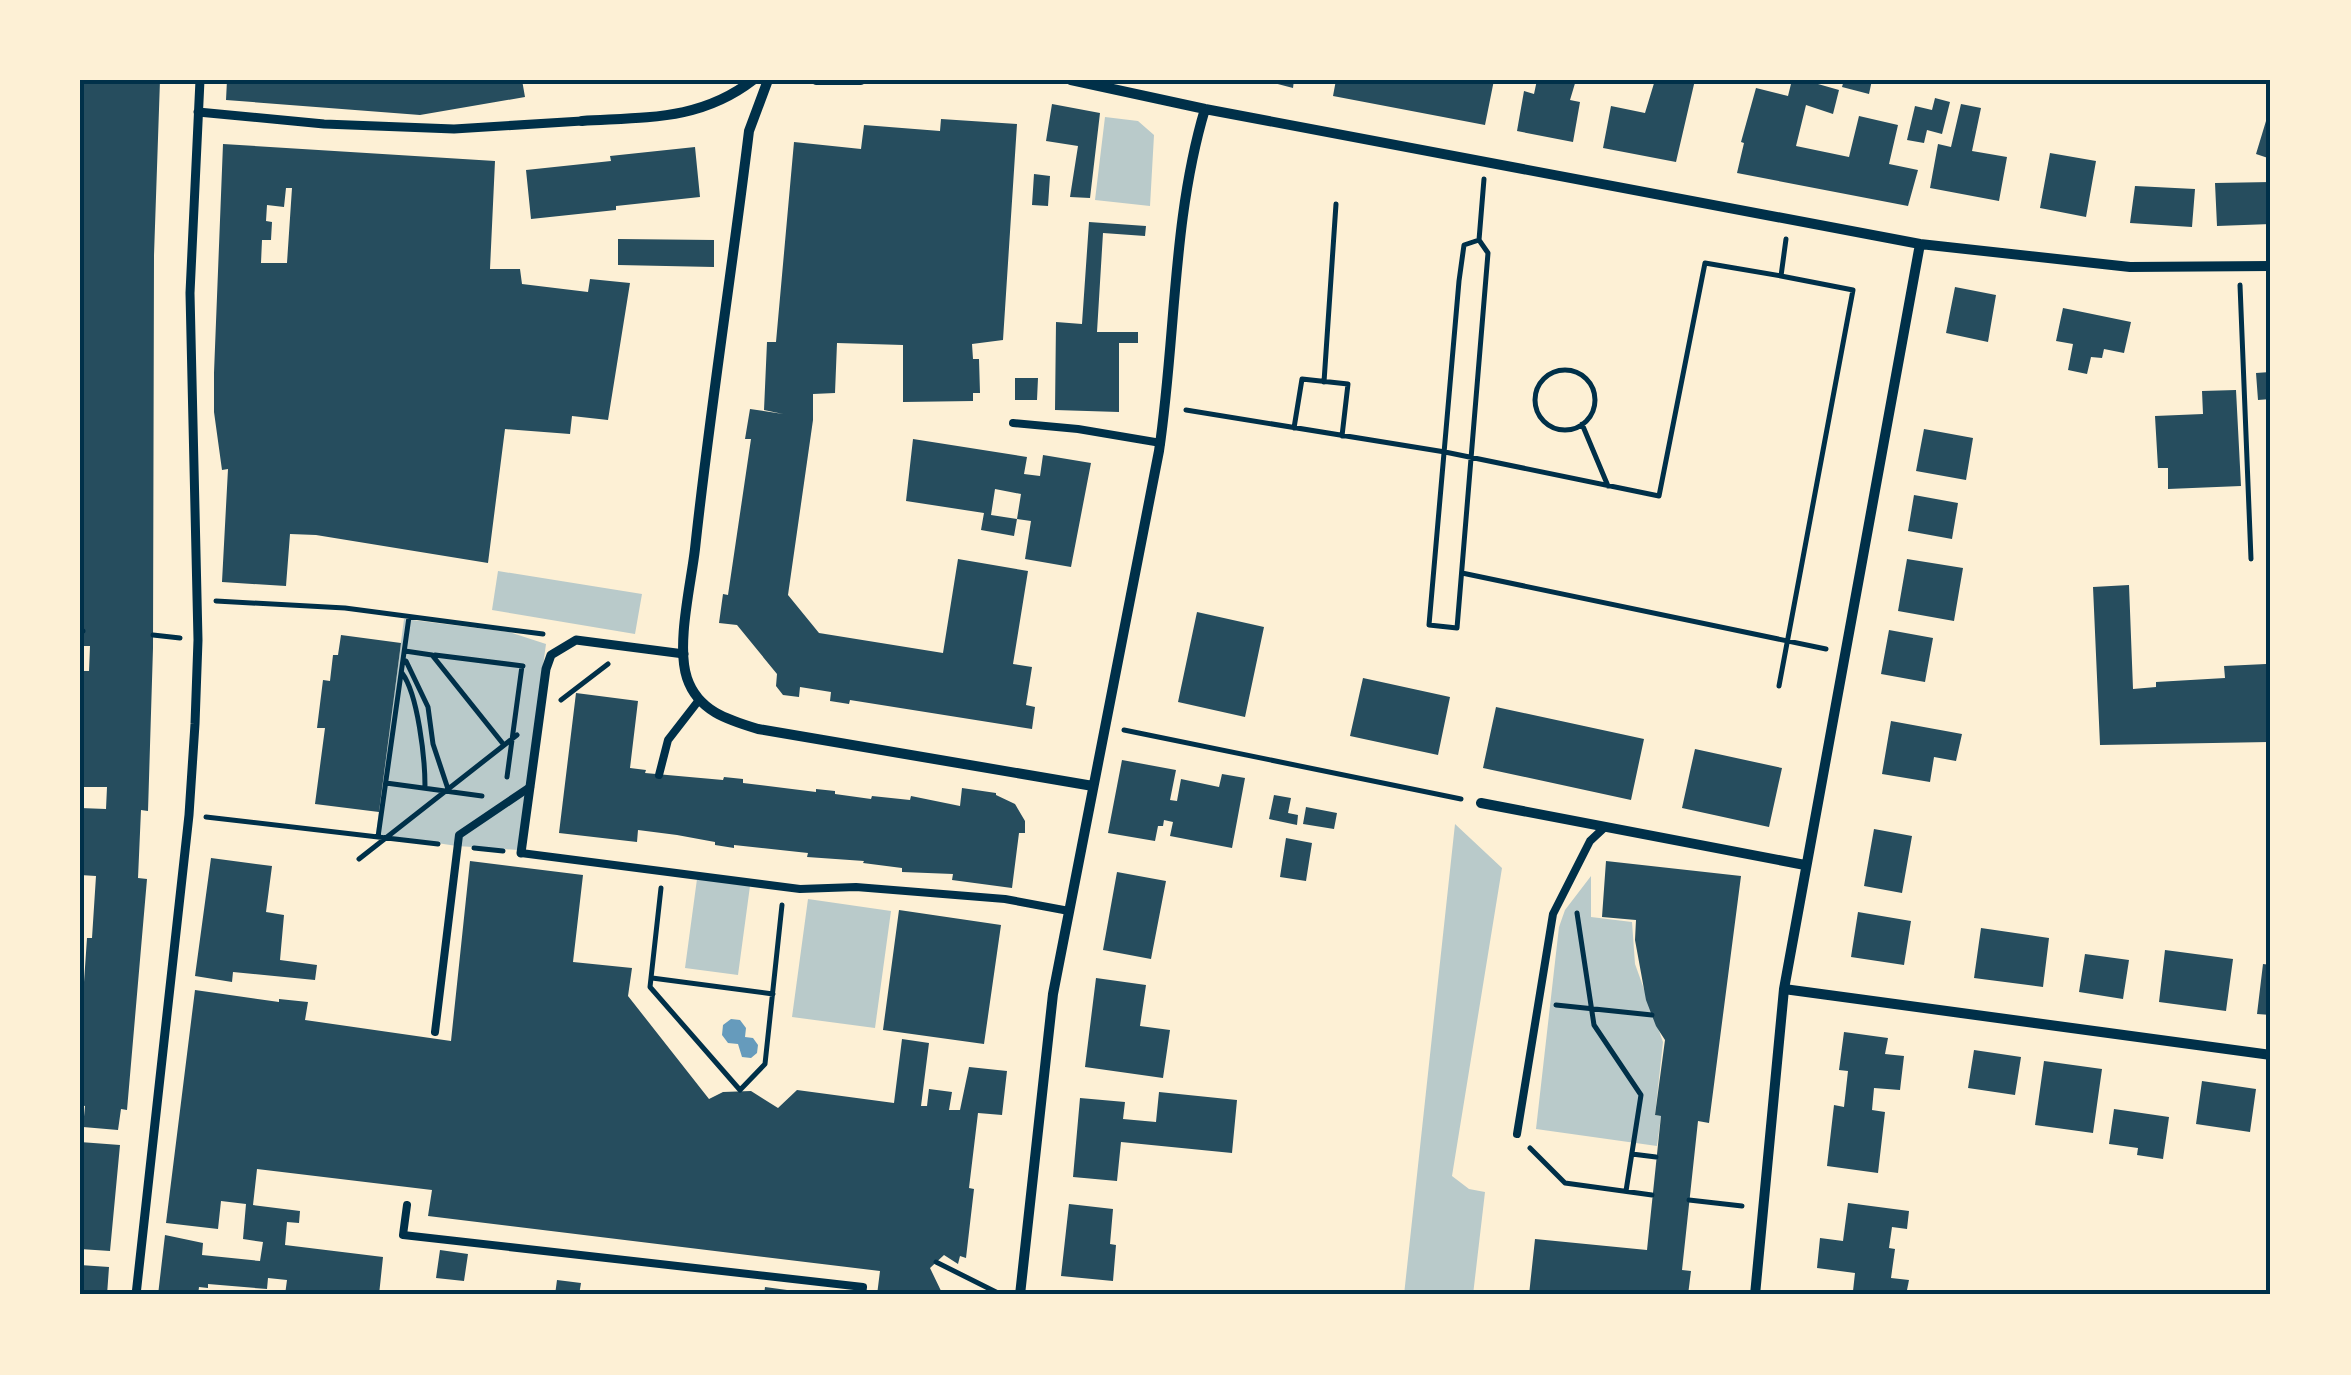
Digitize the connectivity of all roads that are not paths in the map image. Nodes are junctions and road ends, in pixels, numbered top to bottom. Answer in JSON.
{"nodes":[{"id":1,"x":200,"y":80,"type":"edge"},
{"id":2,"x":753,"y":80,"type":"edge"},
{"id":3,"x":768,"y":80,"type":"edge"},
{"id":4,"x":816,"y":80,"type":"edge"},
{"id":5,"x":861,"y":80,"type":"edge"},
{"id":6,"x":1072,"y":80,"type":"edge"},
{"id":7,"x":1206,"y":109,"type":"junction"},
{"id":8,"x":198,"y":112,"type":"junction"},
{"id":9,"x":582,"y":121,"type":"joint"},
{"id":10,"x":1920,"y":244,"type":"junction"},
{"id":11,"x":2271,"y":266,"type":"edge"},
{"id":12,"x":1013,"y":423,"type":"dead end"},
{"id":13,"x":1160,"y":442,"type":"junction"},
{"id":14,"x":684,"y":654,"type":"junction"},
{"id":15,"x":699,"y":700,"type":"junction"},
{"id":16,"x":659,"y":775,"type":"dead end"},
{"id":17,"x":530,"y":783,"type":"junction"},
{"id":18,"x":1094,"y":786,"type":"junction"},
{"id":19,"x":1481,"y":803,"type":"road end"},
{"id":20,"x":1604,"y":827,"type":"junction"},
{"id":21,"x":521,"y":853,"type":"joint"},
{"id":22,"x":1804,"y":865,"type":"junction"},
{"id":23,"x":1069,"y":911,"type":"junction"},
{"id":24,"x":1784,"y":989,"type":"junction"},
{"id":25,"x":435,"y":1032,"type":"dead end"},
{"id":26,"x":2271,"y":1056,"type":"edge"},
{"id":27,"x":1517,"y":1134,"type":"road end"},
{"id":28,"x":407,"y":1205,"type":"dead end"},
{"id":29,"x":136,"y":1295,"type":"edge"},
{"id":30,"x":862,"y":1295,"type":"edge"},
{"id":31,"x":1020,"y":1295,"type":"edge"},
{"id":32,"x":1755,"y":1295,"type":"edge"}],
"edges":[{"from":1,"to":8,"type":"street"},
{"from":2,"to":9,"type":"street"},
{"from":3,"to":14,"type":"street"},
{"from":4,"to":5,"type":"street"},
{"from":6,"to":7,"type":"street"},
{"from":7,"to":10,"type":"street"},
{"from":7,"to":13,"type":"street"},
{"from":8,"to":9,"type":"street"},
{"from":8,"to":29,"type":"street"},
{"from":10,"to":11,"type":"street"},
{"from":10,"to":22,"type":"street"},
{"from":12,"to":13,"type":"lane"},
{"from":13,"to":18,"type":"street"},
{"from":14,"to":15,"type":"street"},
{"from":14,"to":17,"type":"street"},
{"from":15,"to":16,"type":"lane"},
{"from":15,"to":18,"type":"street"},
{"from":17,"to":21,"type":"street"},
{"from":17,"to":25,"type":"lane"},
{"from":18,"to":23,"type":"street"},
{"from":19,"to":20,"type":"street"},
{"from":20,"to":22,"type":"street"},
{"from":20,"to":27,"type":"lane"},
{"from":21,"to":23,"type":"lane"},
{"from":22,"to":24,"type":"street"},
{"from":23,"to":31,"type":"street"},
{"from":24,"to":26,"type":"street"},
{"from":24,"to":32,"type":"street"},
{"from":28,"to":30,"type":"lane"}]}
